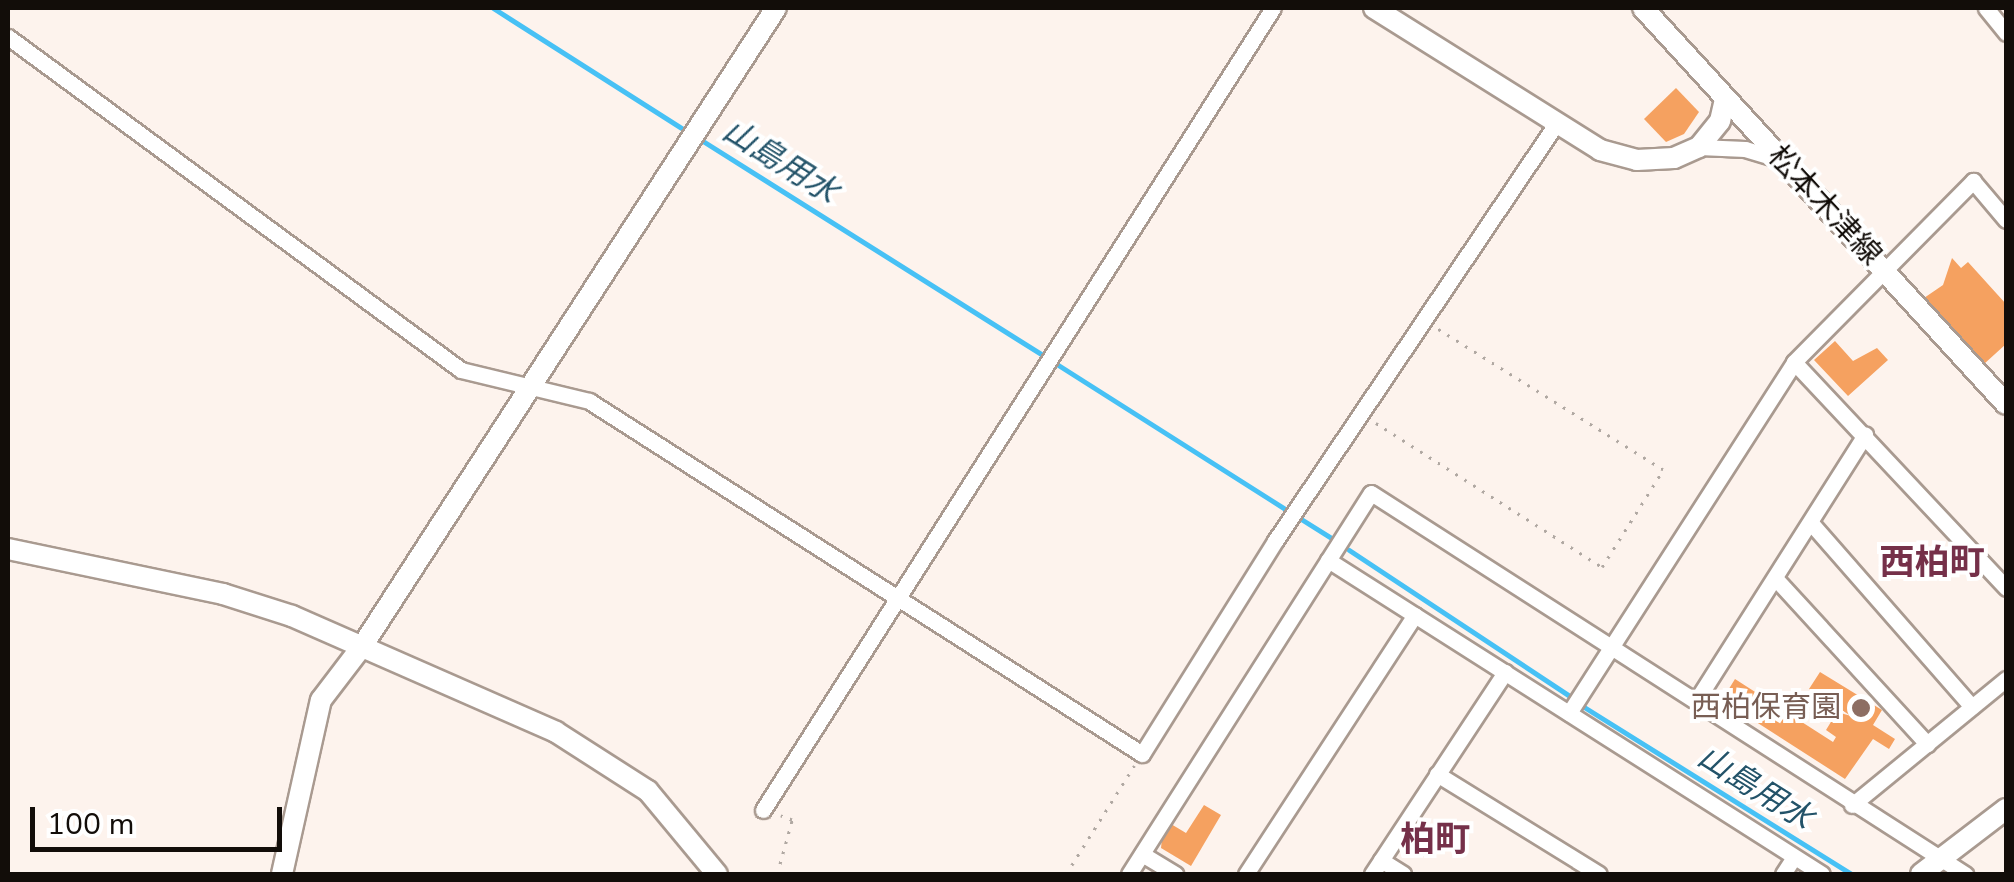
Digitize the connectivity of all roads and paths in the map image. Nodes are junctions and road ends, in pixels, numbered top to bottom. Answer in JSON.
{"nodes":[{"id":1,"x":776,"y":8,"type":"edge"},
{"id":2,"x":1273,"y":8,"type":"edge"},
{"id":3,"x":1374,"y":8,"type":"edge"},
{"id":4,"x":1643,"y":8,"type":"edge"},
{"id":5,"x":1986,"y":8,"type":"edge"},
{"id":6,"x":2006,"y":34,"type":"edge"},
{"id":7,"x":8,"y":37,"type":"edge"},
{"id":8,"x":1725,"y":99,"type":"junction"},
{"id":9,"x":1556,"y":124,"type":"junction"},
{"id":10,"x":1699,"y":147,"type":"junction"},
{"id":11,"x":1781,"y":160,"type":"junction"},
{"id":12,"x":2006,"y":220,"type":"edge"},
{"id":13,"x":1881,"y":268,"type":"junction"},
{"id":14,"x":1424,"y":320,"type":"junction"},
{"id":15,"x":1794,"y":362,"type":"junction"},
{"id":16,"x":532,"y":387,"type":"junction"},
{"id":17,"x":2006,"y":404,"type":"edge"},
{"id":18,"x":1361,"y":414,"type":"junction"},
{"id":19,"x":1865,"y":435,"type":"junction"},
{"id":20,"x":1811,"y":523,"type":"junction"},
{"id":21,"x":8,"y":549,"type":"edge"},
{"id":22,"x":1328,"y":560,"type":"junction"},
{"id":23,"x":1776,"y":579,"type":"junction"},
{"id":24,"x":2006,"y":588,"type":"edge"},
{"id":25,"x":895,"y":597,"type":"junction"},
{"id":26,"x":1415,"y":615,"type":"junction"},
{"id":27,"x":364,"y":645,"type":"junction"},
{"id":28,"x":1612,"y":646,"type":"junction"},
{"id":29,"x":1505,"y":672,"type":"junction"},
{"id":30,"x":2006,"y":679,"type":"edge"},
{"id":31,"x":1698,"y":698,"type":"junction"},
{"id":32,"x":1972,"y":707,"type":"junction"},
{"id":33,"x":1570,"y":713,"type":"junction"},
{"id":34,"x":1926,"y":744,"type":"junction"},
{"id":35,"x":1142,"y":754,"type":"junction"},
{"id":36,"x":1437,"y":774,"type":"junction"},
{"id":37,"x":1852,"y":805,"type":"junction"},
{"id":38,"x":2006,"y":809,"type":"edge"},
{"id":39,"x":763,"y":810,"type":"joint"},
{"id":40,"x":1142,"y":854,"type":"junction"},
{"id":41,"x":1794,"y":857,"type":"junction"},
{"id":42,"x":1940,"y":858,"type":"junction"},
{"id":43,"x":1377,"y":867,"type":"edge"},
{"id":44,"x":282,"y":874,"type":"edge"},
{"id":45,"x":717,"y":874,"type":"edge"},
{"id":46,"x":777,"y":874,"type":"edge"},
{"id":47,"x":1066,"y":874,"type":"edge"},
{"id":48,"x":1129,"y":874,"type":"edge"},
{"id":49,"x":1175,"y":874,"type":"edge"},
{"id":50,"x":1246,"y":874,"type":"edge"},
{"id":51,"x":1403,"y":874,"type":"edge"},
{"id":52,"x":1599,"y":874,"type":"edge"},
{"id":53,"x":1783,"y":874,"type":"edge"},
{"id":54,"x":1822,"y":874,"type":"edge"},
{"id":55,"x":1921,"y":874,"type":"edge"},
{"id":56,"x":1966,"y":874,"type":"edge"}],
"edges":[{"from":1,"to":16,"type":"street"},
{"from":2,"to":25,"type":"street"},
{"from":3,"to":9,"type":"street"},
{"from":4,"to":8,"type":"street","name":"松本木津線"},
{"from":5,"to":6,"type":"street"},
{"from":7,"to":16,"type":"street"},
{"from":8,"to":10,"type":"street"},
{"from":8,"to":11,"type":"street","name":"松本木津線"},
{"from":9,"to":10,"type":"street"},
{"from":9,"to":14,"type":"street"},
{"from":10,"to":11,"type":"street"},
{"from":11,"to":13,"type":"street","name":"松本木津線"},
{"from":12,"to":13,"type":"street"},
{"from":13,"to":15,"type":"street"},
{"from":13,"to":17,"type":"street","name":"松本木津線"},
{"from":14,"to":18,"type":"street"},
{"from":14,"to":18,"type":"path"},
{"from":15,"to":19,"type":"street"},
{"from":15,"to":28,"type":"street"},
{"from":16,"to":25,"type":"street"},
{"from":16,"to":27,"type":"street"},
{"from":18,"to":35,"type":"street"},
{"from":19,"to":20,"type":"street"},
{"from":19,"to":24,"type":"street"},
{"from":20,"to":23,"type":"street"},
{"from":20,"to":32,"type":"street"},
{"from":21,"to":27,"type":"street"},
{"from":22,"to":26,"type":"street"},
{"from":22,"to":28,"type":"street"},
{"from":22,"to":40,"type":"street"},
{"from":23,"to":31,"type":"street"},
{"from":23,"to":34,"type":"street"},
{"from":25,"to":35,"type":"street"},
{"from":25,"to":39,"type":"street"},
{"from":26,"to":29,"type":"street"},
{"from":26,"to":50,"type":"street"},
{"from":27,"to":44,"type":"street"},
{"from":27,"to":45,"type":"street"},
{"from":28,"to":31,"type":"street"},
{"from":28,"to":33,"type":"street"},
{"from":29,"to":33,"type":"street"},
{"from":29,"to":36,"type":"street"},
{"from":30,"to":32,"type":"street"},
{"from":31,"to":37,"type":"street"},
{"from":32,"to":34,"type":"street"},
{"from":33,"to":41,"type":"street"},
{"from":34,"to":37,"type":"street"},
{"from":35,"to":47,"type":"path"},
{"from":36,"to":43,"type":"street"},
{"from":36,"to":52,"type":"street"},
{"from":37,"to":42,"type":"street"},
{"from":38,"to":42,"type":"street"},
{"from":39,"to":46,"type":"path"},
{"from":40,"to":48,"type":"street"},
{"from":40,"to":49,"type":"street"},
{"from":41,"to":53,"type":"street"},
{"from":41,"to":54,"type":"street"},
{"from":42,"to":55,"type":"street"},
{"from":42,"to":56,"type":"street"},
{"from":43,"to":51,"type":"street"}]}
